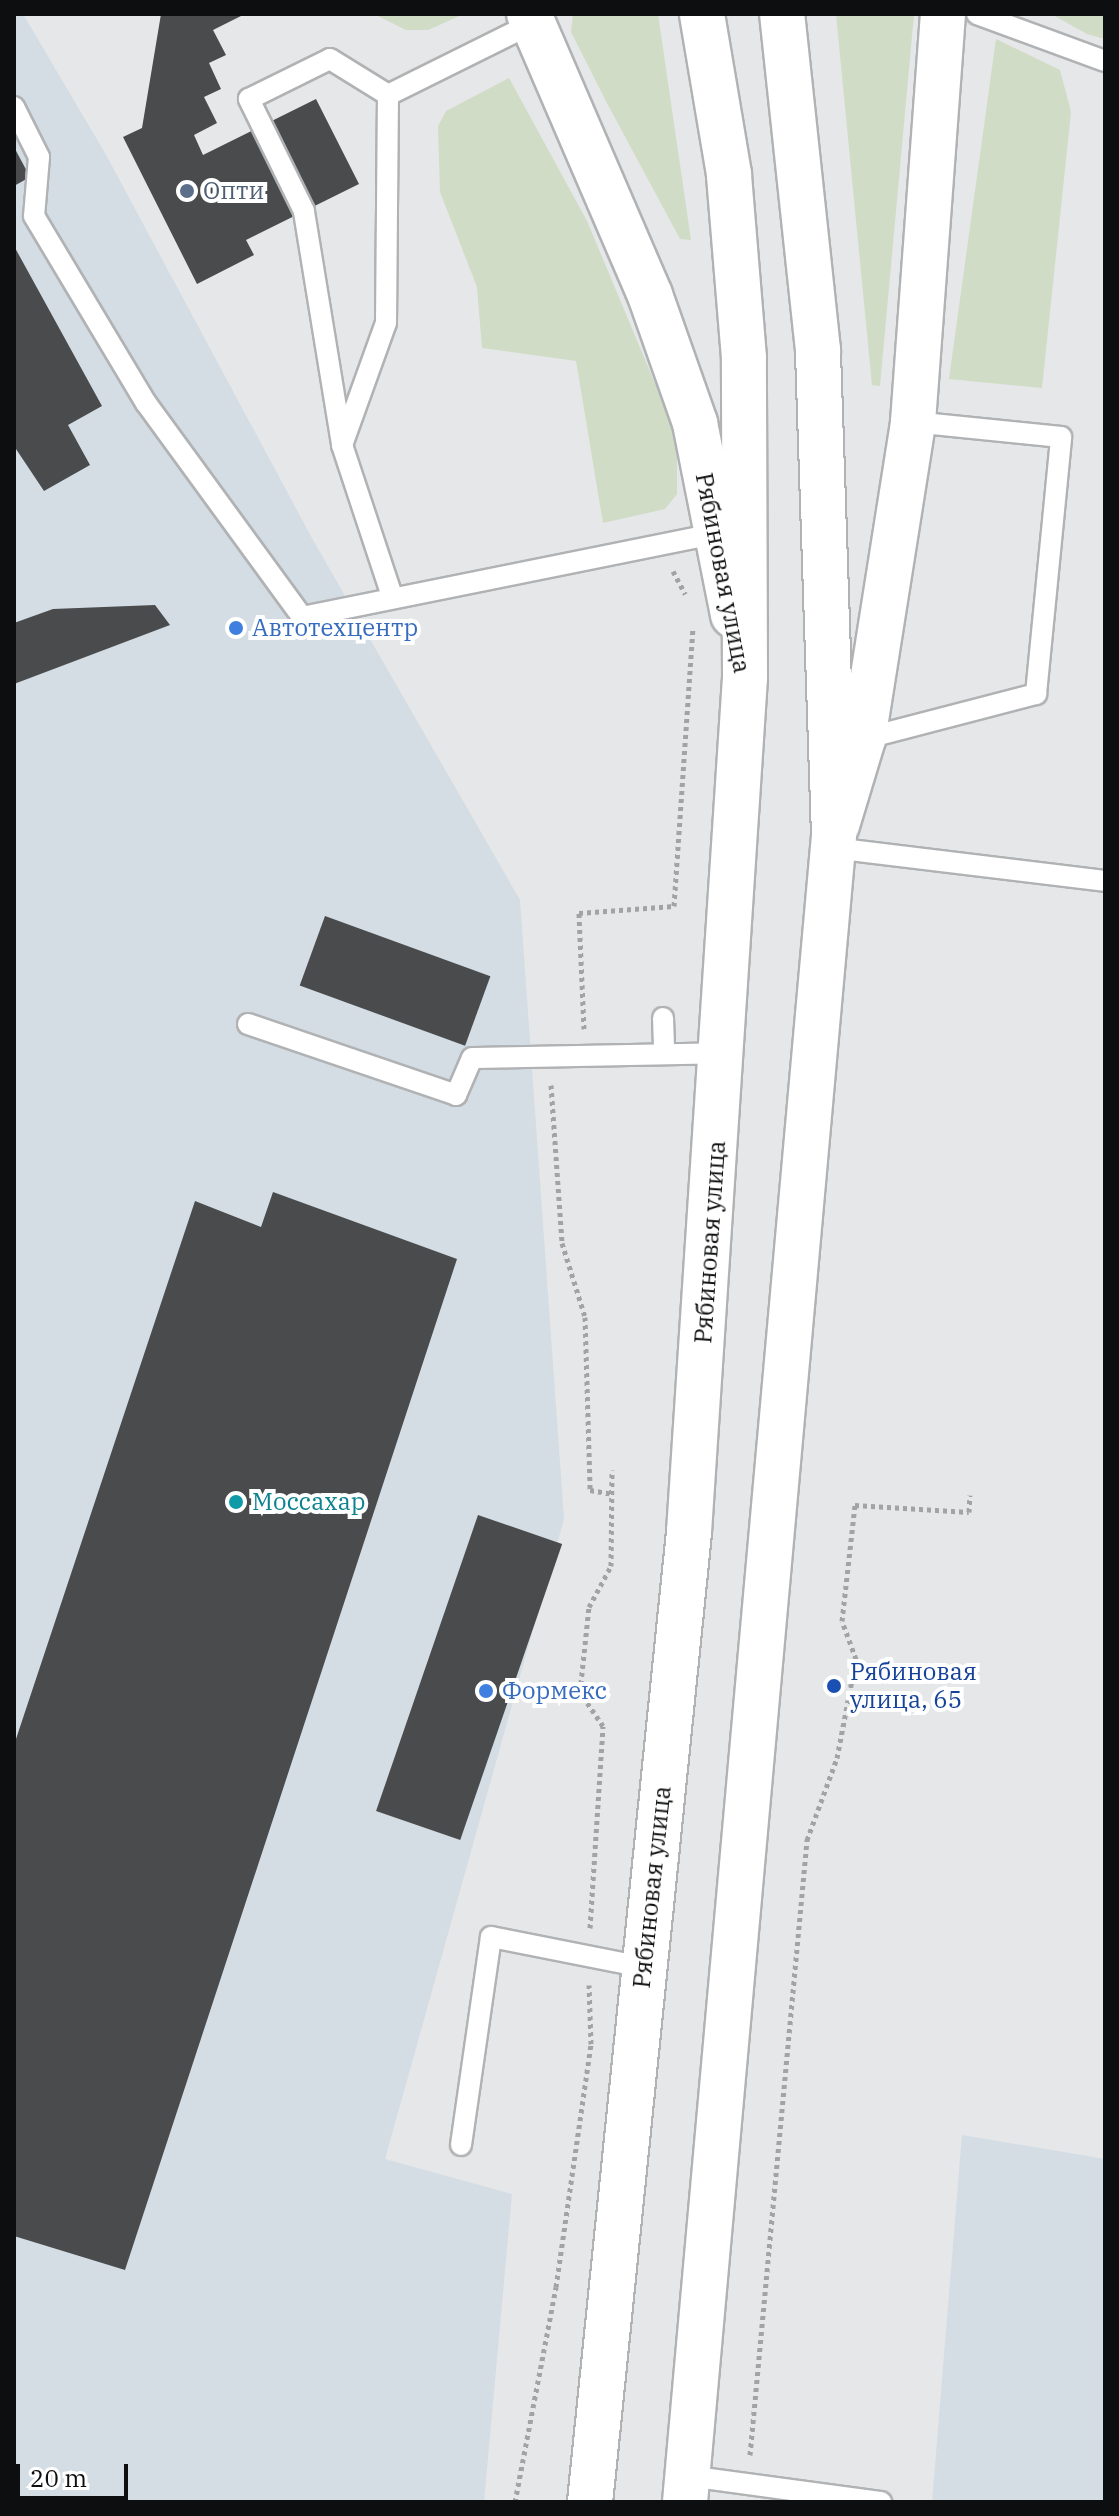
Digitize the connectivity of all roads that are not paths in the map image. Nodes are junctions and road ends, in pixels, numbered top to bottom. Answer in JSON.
{"nodes":[{"id":1,"x":702,"y":14,"type":"edge"},
{"id":2,"x":782,"y":14,"type":"edge"},
{"id":3,"x":943,"y":14,"type":"edge"},
{"id":4,"x":977,"y":14,"type":"edge"},
{"id":5,"x":531,"y":18,"type":"edge"},
{"id":6,"x":1105,"y":61,"type":"edge"},
{"id":7,"x":388,"y":95,"type":"junction"},
{"id":8,"x":14,"y":107,"type":"edge"},
{"id":9,"x":913,"y":422,"type":"junction"},
{"id":10,"x":342,"y":445,"type":"junction"},
{"id":11,"x":718,"y":533,"type":"junction"},
{"id":12,"x":392,"y":596,"type":"junction"},
{"id":13,"x":745,"y":677,"type":"junction"},
{"id":14,"x":863,"y":739,"type":"junction"},
{"id":15,"x":833,"y":841,"type":"junction"},
{"id":16,"x":1105,"y":881,"type":"edge"},
{"id":17,"x":663,"y":1018,"type":"dead end"},
{"id":18,"x":248,"y":1024,"type":"dead end"},
{"id":19,"x":664,"y":1049,"type":"junction"},
{"id":20,"x":723,"y":1053,"type":"junction"},
{"id":21,"x":643,"y":1967,"type":"junction"},
{"id":22,"x":461,"y":2145,"type":"dead end"},
{"id":23,"x":686,"y":2489,"type":"edge"},
{"id":24,"x":590,"y":2502,"type":"edge"},
{"id":25,"x":881,"y":2502,"type":"edge"}],
"edges":[{"from":1,"to":13,"type":"main road"},
{"from":2,"to":15,"type":"main road"},
{"from":3,"to":9,"type":"main road"},
{"from":4,"to":6,"type":"lane"},
{"from":5,"to":7,"type":"lane"},
{"from":5,"to":11,"type":"main road","name":"Рябиновая улица"},
{"from":7,"to":10,"type":"lane"},
{"from":7,"to":10,"type":"lane"},
{"from":8,"to":12,"type":"lane"},
{"from":9,"to":14,"type":"main road"},
{"from":9,"to":14,"type":"lane"},
{"from":10,"to":12,"type":"lane"},
{"from":11,"to":12,"type":"lane"},
{"from":11,"to":13,"type":"main road","name":"Рябиновая улица"},
{"from":13,"to":20,"type":"main road","name":"Рябиновая улица"},
{"from":14,"to":15,"type":"main road"},
{"from":15,"to":16,"type":"lane"},
{"from":15,"to":23,"type":"main road"},
{"from":17,"to":19,"type":"lane"},
{"from":18,"to":19,"type":"lane"},
{"from":19,"to":20,"type":"lane"},
{"from":20,"to":21,"type":"main road","name":"Рябиновая улица"},
{"from":21,"to":22,"type":"lane"},
{"from":21,"to":24,"type":"main road","name":"Рябиновая улица"},
{"from":23,"to":25,"type":"lane"}]}
